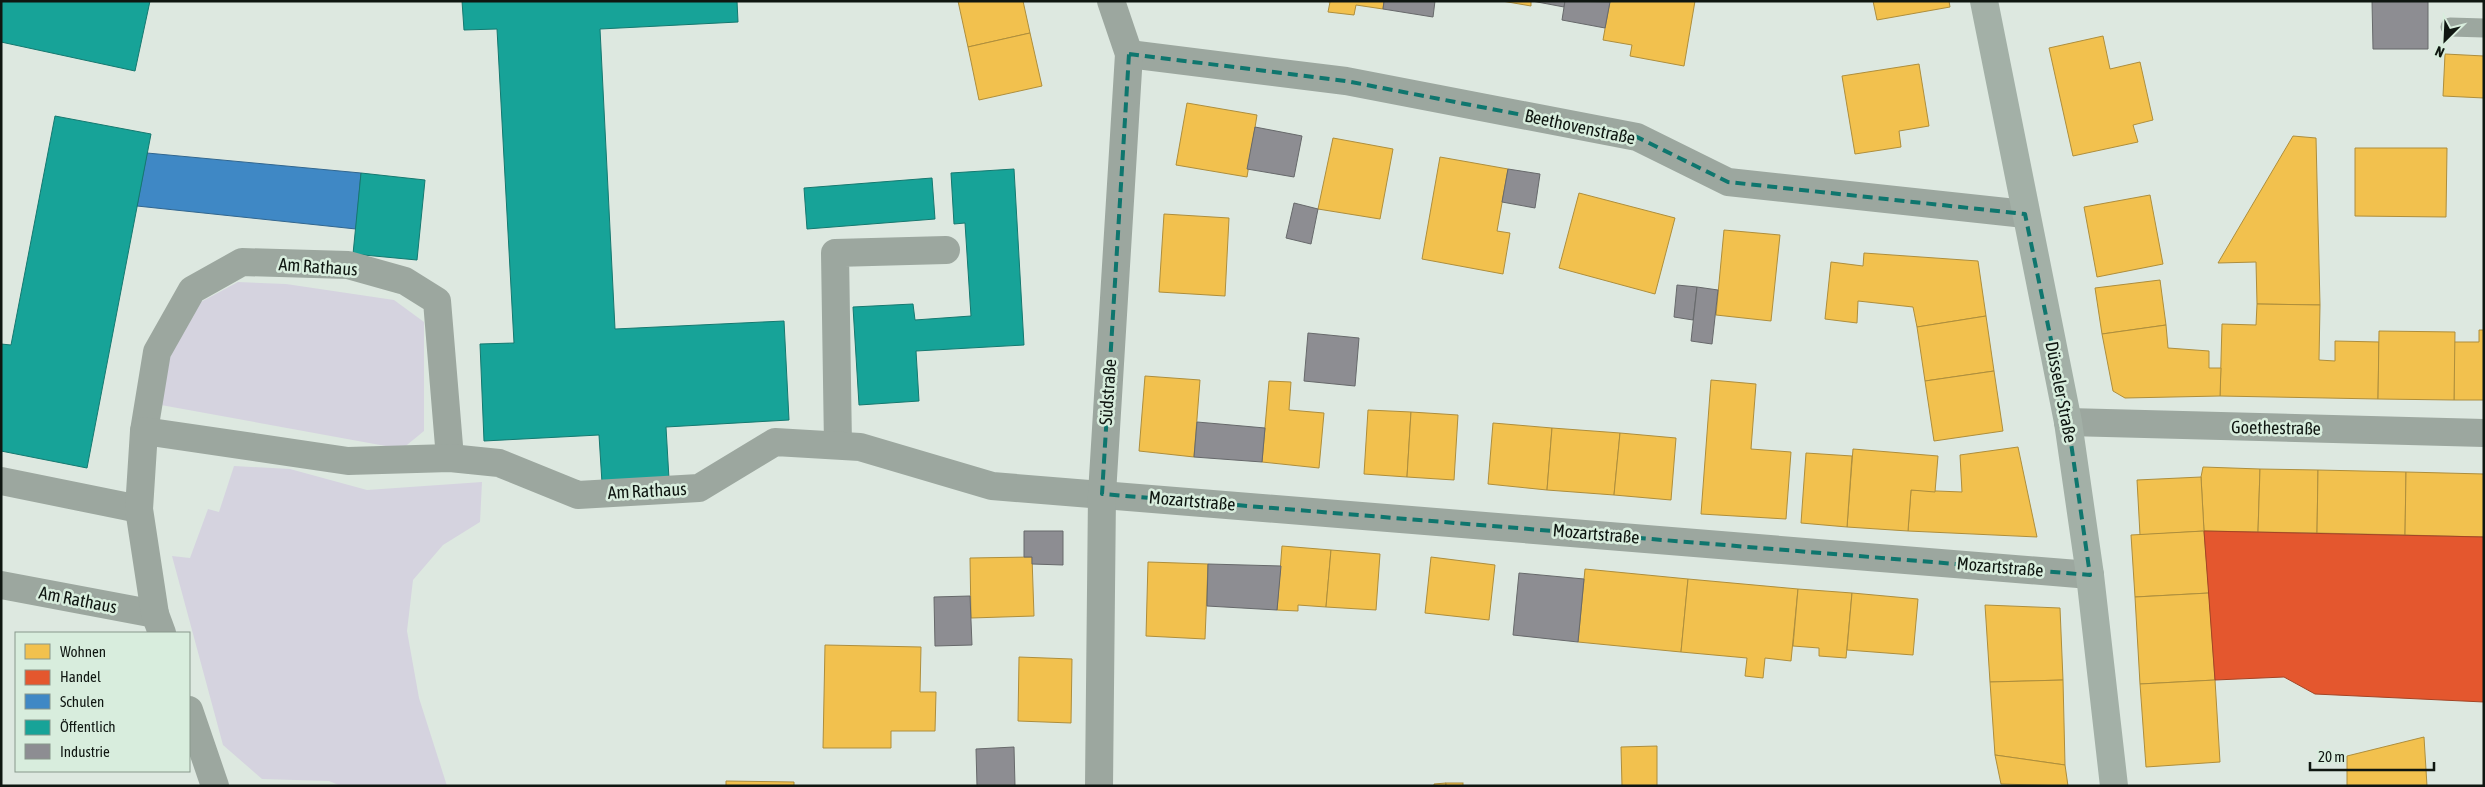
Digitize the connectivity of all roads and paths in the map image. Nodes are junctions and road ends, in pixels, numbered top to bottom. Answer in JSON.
{"nodes":[{"id":1,"x":1111,"y":1,"type":"edge"},
{"id":2,"x":1984,"y":1,"type":"edge"},
{"id":3,"x":2450,"y":27,"type":"dead end"},
{"id":4,"x":2484,"y":28,"type":"edge"},
{"id":5,"x":1129,"y":54,"type":"junction"},
{"id":6,"x":2025,"y":214,"type":"junction"},
{"id":7,"x":946,"y":250,"type":"dead end"},
{"id":8,"x":2068,"y":422,"type":"junction"},
{"id":9,"x":144,"y":431,"type":"junction"},
{"id":10,"x":2484,"y":433,"type":"edge"},
{"id":11,"x":838,"y":446,"type":"junction"},
{"id":12,"x":450,"y":458,"type":"junction"},
{"id":13,"x":1,"y":481,"type":"edge"},
{"id":14,"x":1102,"y":494,"type":"junction"},
{"id":15,"x":139,"y":509,"type":"junction"},
{"id":16,"x":2090,"y":575,"type":"junction"},
{"id":17,"x":1,"y":585,"type":"edge"},
{"id":18,"x":158,"y":624,"type":"edge"},
{"id":19,"x":190,"y":713,"type":"edge"},
{"id":20,"x":215,"y":786,"type":"edge"},
{"id":21,"x":1099,"y":786,"type":"edge"},
{"id":22,"x":2114,"y":786,"type":"edge"}],
"edges":[{"from":1,"to":5,"type":"street","name":"Südstraße"},
{"from":2,"to":6,"type":"main road","name":"Düsseler Straße"},
{"from":3,"to":4,"type":"lane"},
{"from":5,"to":6,"type":"street","name":"Beethovenstraße"},
{"from":5,"to":14,"type":"street","name":"Südstraße"},
{"from":6,"to":8,"type":"main road","name":"Düsseler Straße"},
{"from":7,"to":11,"type":"street"},
{"from":8,"to":10,"type":"street","name":"Goethestraße"},
{"from":8,"to":16,"type":"main road","name":"Düsseler Straße"},
{"from":9,"to":12,"type":"street","name":"Am Rathaus"},
{"from":9,"to":12,"type":"street","name":"Am Rathaus"},
{"from":9,"to":15,"type":"street","name":"Am Rathaus"},
{"from":11,"to":12,"type":"street","name":"Am Rathaus"},
{"from":11,"to":14,"type":"street","name":"Am Rathaus"},
{"from":13,"to":15,"type":"street"},
{"from":14,"to":16,"type":"street","name":"Mozartstraße"},
{"from":14,"to":21,"type":"street","name":"Südstraße"},
{"from":15,"to":18,"type":"street","name":"Am Rathaus"},
{"from":16,"to":22,"type":"main road","name":"Düsseler Straße"},
{"from":17,"to":18,"type":"street","name":"Am Rathaus"},
{"from":19,"to":20,"type":"street"}]}
